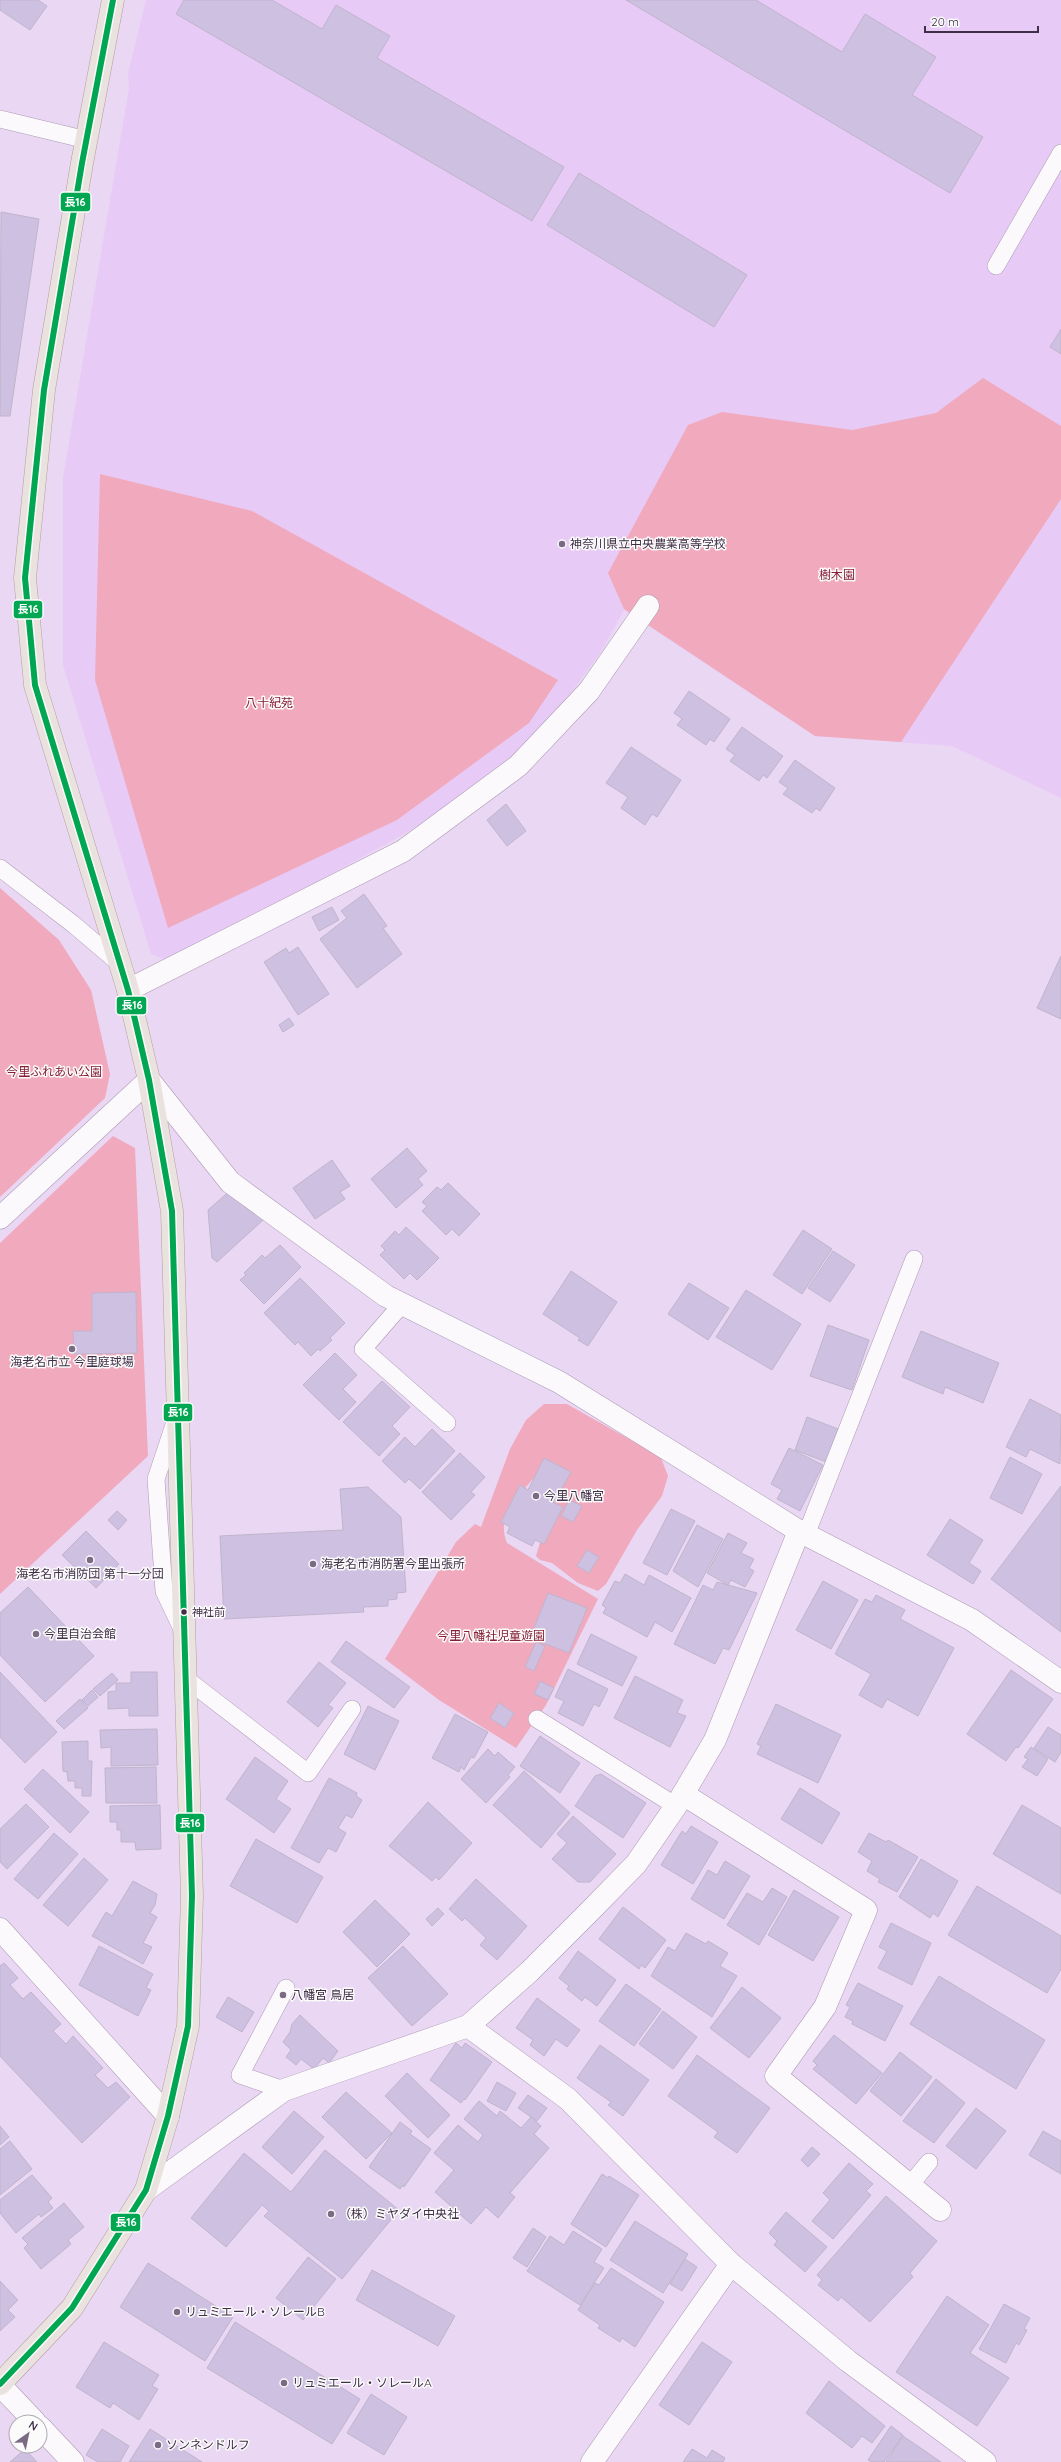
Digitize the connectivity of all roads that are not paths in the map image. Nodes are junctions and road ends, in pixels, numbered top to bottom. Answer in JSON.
{"nodes":[{"id":1,"x":113,"y":0,"type":"edge"},
{"id":2,"x":0,"y":119,"type":"edge"},
{"id":3,"x":87,"y":140,"type":"junction"},
{"id":4,"x":1061,"y":153,"type":"edge"},
{"id":5,"x":996,"y":266,"type":"dead end"},
{"id":6,"x":648,"y":606,"type":"dead end"},
{"id":7,"x":0,"y":868,"type":"edge"},
{"id":8,"x":120,"y":964,"type":"junction"},
{"id":9,"x":128,"y":990,"type":"junction"},
{"id":10,"x":149,"y":1080,"type":"junction"},
{"id":11,"x":0,"y":1218,"type":"edge"},
{"id":12,"x":914,"y":1259,"type":"dead end"},
{"id":13,"x":402,"y":1304,"type":"junction"},
{"id":14,"x":447,"y":1423,"type":"dead end"},
{"id":15,"x":803,"y":1533,"type":"junction"},
{"id":16,"x":185,"y":1678,"type":"junction"},
{"id":17,"x":1061,"y":1682,"type":"edge"},
{"id":18,"x":352,"y":1709,"type":"dead end"},
{"id":19,"x":537,"y":1719,"type":"dead end"},
{"id":20,"x":679,"y":1800,"type":"junction"},
{"id":21,"x":0,"y":1929,"type":"edge"},
{"id":22,"x":286,"y":1988,"type":"dead end"},
{"id":23,"x":468,"y":2026,"type":"junction"},
{"id":24,"x":284,"y":2090,"type":"junction"},
{"id":25,"x":168,"y":2116,"type":"junction"},
{"id":26,"x":929,"y":2162,"type":"dead end"},
{"id":27,"x":910,"y":2185,"type":"junction"},
{"id":28,"x":146,"y":2190,"type":"junction"},
{"id":29,"x":940,"y":2210,"type":"dead end"},
{"id":30,"x":730,"y":2264,"type":"junction"},
{"id":31,"x":0,"y":2385,"type":"edge"},
{"id":32,"x":27,"y":2414,"type":"edge"},
{"id":33,"x":48,"y":2436,"type":"edge"},
{"id":34,"x":72,"y":2462,"type":"edge"},
{"id":35,"x":592,"y":2462,"type":"edge"},
{"id":36,"x":985,"y":2462,"type":"edge"}],
"edges":[{"from":1,"to":3,"type":"main road"},
{"from":2,"to":3,"type":"lane"},
{"from":3,"to":8,"type":"main road"},
{"from":4,"to":5,"type":"lane"},
{"from":6,"to":9,"type":"street"},
{"from":7,"to":8,"type":"lane"},
{"from":8,"to":9,"type":"main road"},
{"from":9,"to":10,"type":"main road"},
{"from":10,"to":11,"type":"street"},
{"from":10,"to":13,"type":"street"},
{"from":10,"to":16,"type":"main road"},
{"from":12,"to":15,"type":"lane"},
{"from":13,"to":14,"type":"lane"},
{"from":13,"to":15,"type":"street"},
{"from":15,"to":17,"type":"street"},
{"from":15,"to":20,"type":"street"},
{"from":16,"to":18,"type":"lane"},
{"from":16,"to":25,"type":"main road"},
{"from":19,"to":20,"type":"lane"},
{"from":20,"to":23,"type":"street"},
{"from":20,"to":27,"type":"street"},
{"from":21,"to":25,"type":"street"},
{"from":22,"to":24,"type":"lane"},
{"from":23,"to":24,"type":"street"},
{"from":23,"to":30,"type":"street"},
{"from":24,"to":28,"type":"street"},
{"from":25,"to":28,"type":"main road"},
{"from":26,"to":27,"type":"lane"},
{"from":27,"to":29,"type":"street"},
{"from":28,"to":31,"type":"main road"},
{"from":30,"to":35,"type":"street"},
{"from":30,"to":36,"type":"street"},
{"from":31,"to":32,"type":"street"},
{"from":33,"to":34,"type":"street"}]}
